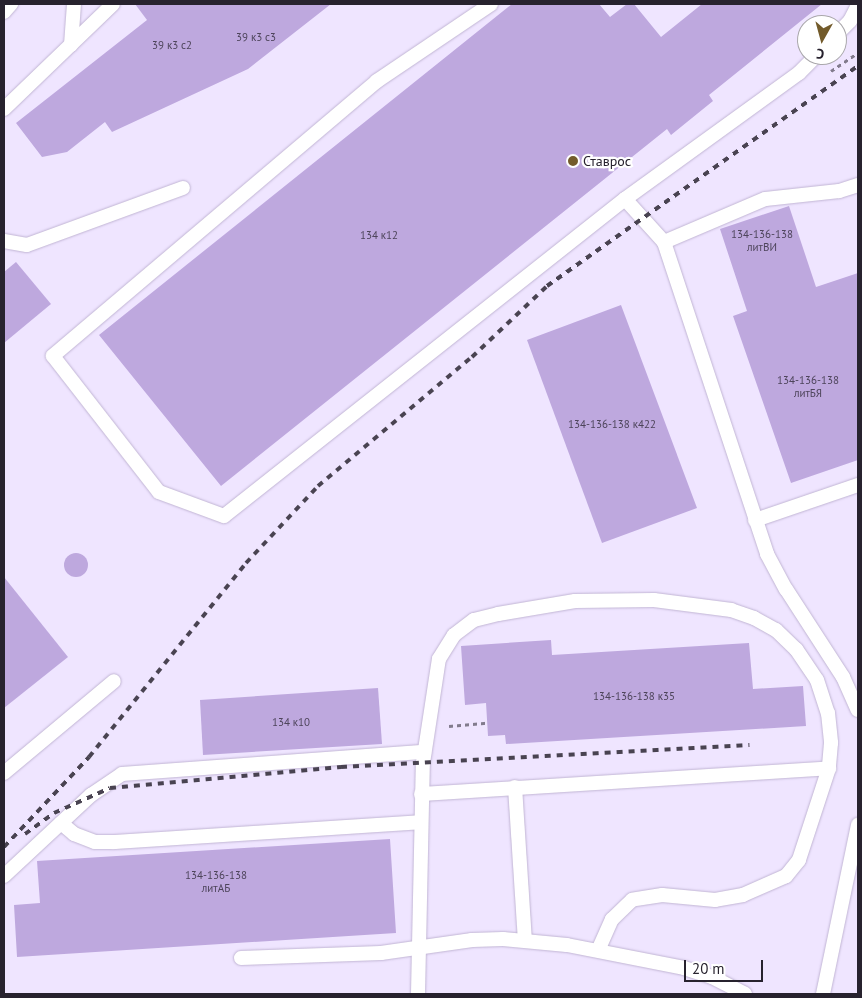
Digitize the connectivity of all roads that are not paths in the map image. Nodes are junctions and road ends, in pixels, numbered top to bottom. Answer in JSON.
{"nodes":[{"id":1,"x":11,"y":4,"type":"edge"},
{"id":2,"x":74,"y":4,"type":"edge"},
{"id":3,"x":113,"y":4,"type":"edge"},
{"id":4,"x":491,"y":4,"type":"edge"},
{"id":5,"x":858,"y":5,"type":"edge"},
{"id":6,"x":4,"y":12,"type":"edge"},
{"id":7,"x":847,"y":23,"type":"edge"},
{"id":8,"x":70,"y":44,"type":"junction"},
{"id":9,"x":807,"y":65,"type":"edge"},
{"id":10,"x":4,"y":109,"type":"edge"},
{"id":11,"x":858,"y":185,"type":"edge"},
{"id":12,"x":183,"y":188,"type":"dead end"},
{"id":13,"x":624,"y":199,"type":"junction"},
{"id":14,"x":4,"y":241,"type":"edge"},
{"id":15,"x":664,"y":242,"type":"junction"},
{"id":16,"x":858,"y":486,"type":"edge"},
{"id":17,"x":755,"y":520,"type":"junction"},
{"id":18,"x":114,"y":681,"type":"dead end"},
{"id":19,"x":858,"y":710,"type":"edge"},
{"id":20,"x":424,"y":752,"type":"junction"},
{"id":21,"x":829,"y":768,"type":"junction"},
{"id":22,"x":4,"y":773,"type":"edge"},
{"id":23,"x":515,"y":787,"type":"junction"},
{"id":24,"x":421,"y":794,"type":"junction"},
{"id":25,"x":420,"y":822,"type":"junction"},
{"id":26,"x":61,"y":823,"type":"junction"},
{"id":27,"x":858,"y":825,"type":"edge"},
{"id":28,"x":4,"y":876,"type":"edge"},
{"id":29,"x":525,"y":940,"type":"junction"},
{"id":30,"x":419,"y":948,"type":"junction"},
{"id":31,"x":598,"y":950,"type":"junction"},
{"id":32,"x":241,"y":958,"type":"dead end"},
{"id":33,"x":418,"y":994,"type":"edge"},
{"id":34,"x":745,"y":994,"type":"edge"},
{"id":35,"x":823,"y":994,"type":"edge"}],
"edges":[{"from":1,"to":6,"type":"lane"},
{"from":2,"to":8,"type":"lane"},
{"from":3,"to":8,"type":"lane"},
{"from":4,"to":13,"type":"lane"},
{"from":5,"to":7,"type":"lane"},
{"from":8,"to":10,"type":"lane"},
{"from":9,"to":13,"type":"lane"},
{"from":11,"to":15,"type":"lane"},
{"from":12,"to":14,"type":"lane"},
{"from":13,"to":15,"type":"lane"},
{"from":15,"to":17,"type":"lane"},
{"from":16,"to":17,"type":"lane"},
{"from":17,"to":19,"type":"lane"},
{"from":18,"to":22,"type":"lane"},
{"from":20,"to":21,"type":"lane"},
{"from":20,"to":24,"type":"lane"},
{"from":20,"to":26,"type":"lane"},
{"from":21,"to":23,"type":"lane"},
{"from":21,"to":31,"type":"lane"},
{"from":23,"to":24,"type":"lane"},
{"from":23,"to":29,"type":"lane"},
{"from":24,"to":25,"type":"lane"},
{"from":25,"to":26,"type":"lane"},
{"from":25,"to":30,"type":"lane"},
{"from":26,"to":28,"type":"lane"},
{"from":27,"to":35,"type":"lane"},
{"from":29,"to":30,"type":"lane"},
{"from":29,"to":31,"type":"lane"},
{"from":30,"to":32,"type":"lane"},
{"from":30,"to":33,"type":"lane"},
{"from":31,"to":34,"type":"lane"}]}
